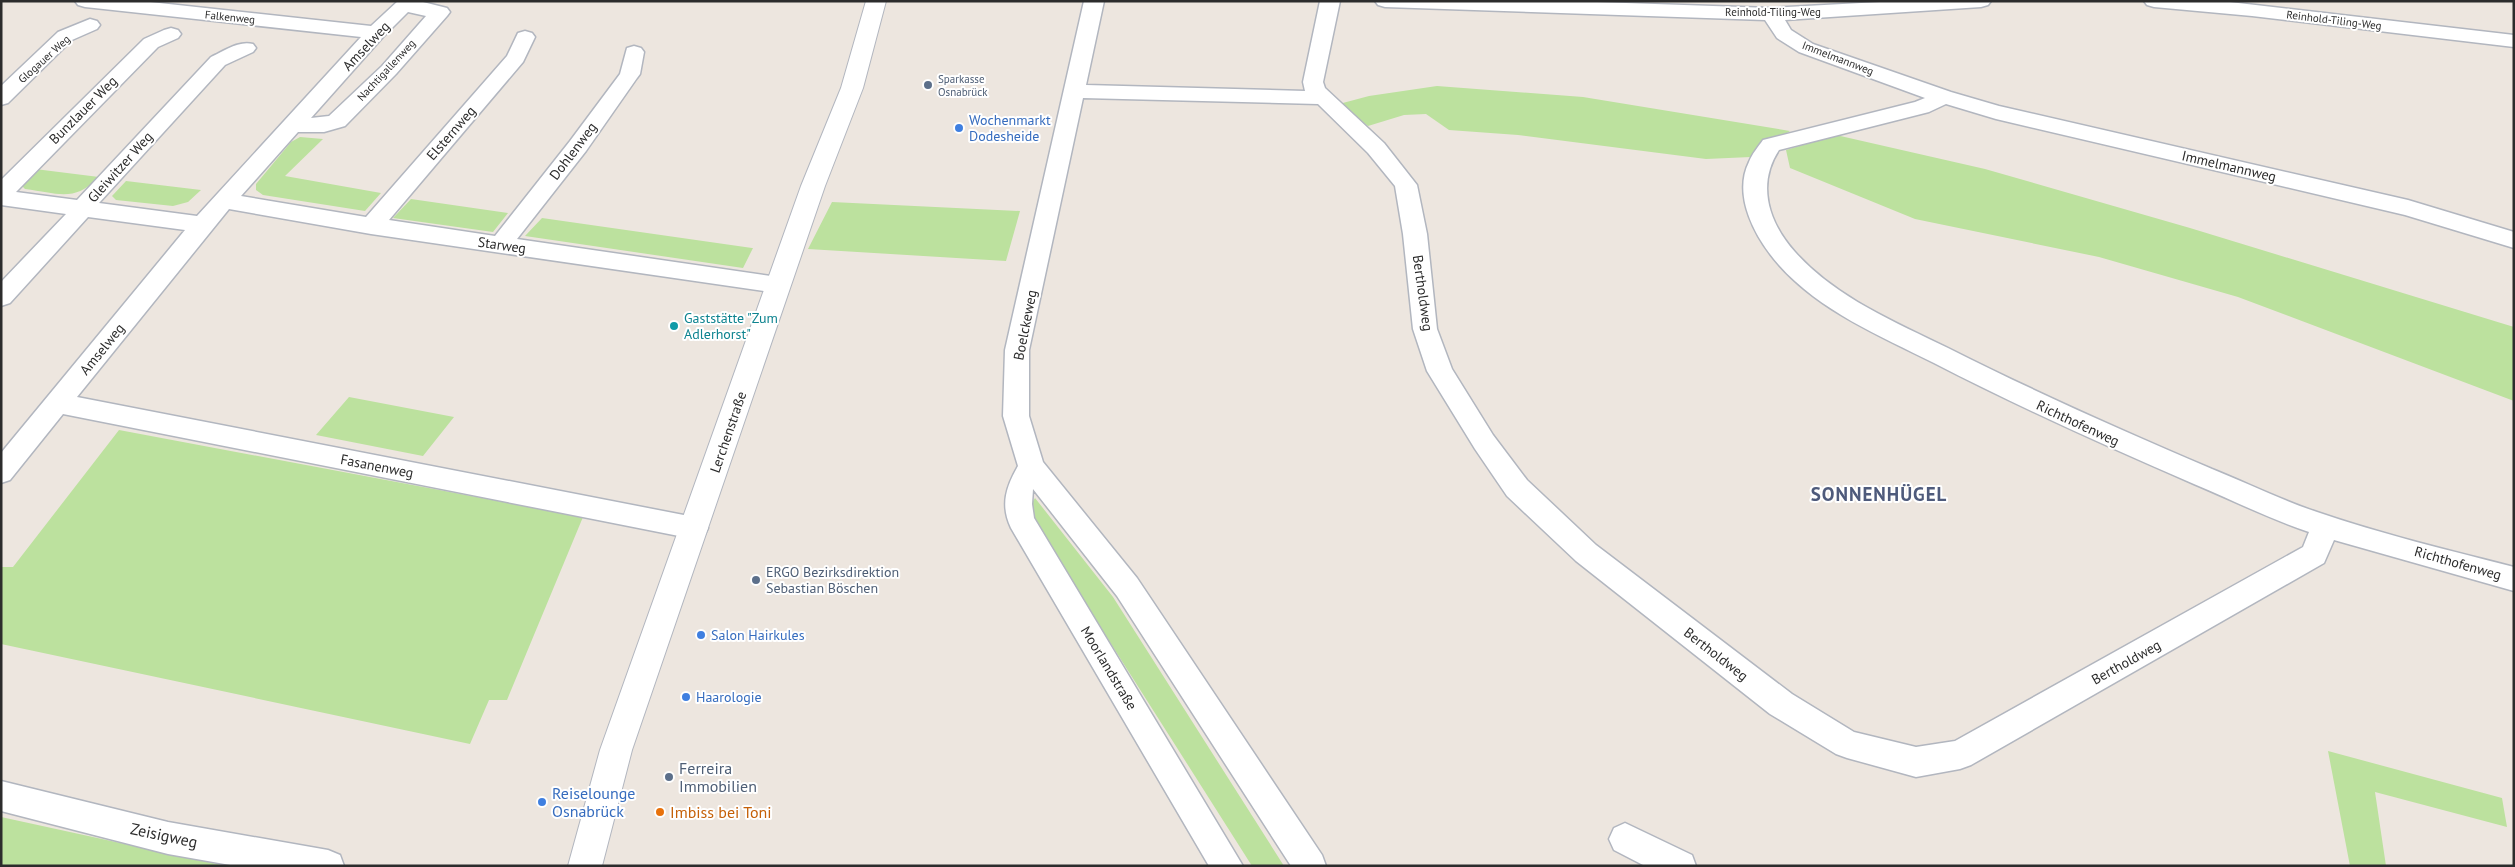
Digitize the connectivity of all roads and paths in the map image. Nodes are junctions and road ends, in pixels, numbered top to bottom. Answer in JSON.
{"nodes":[{"id":1,"x":85,"y":1,"type":"edge"},
{"id":2,"x":876,"y":1,"type":"edge"},
{"id":3,"x":1094,"y":1,"type":"edge"},
{"id":4,"x":1330,"y":1,"type":"edge"},
{"id":5,"x":1385,"y":1,"type":"edge"},
{"id":6,"x":1980,"y":1,"type":"edge"},
{"id":7,"x":2154,"y":1,"type":"edge"},
{"id":8,"x":407,"y":4,"type":"edge"},
{"id":9,"x":1771,"y":14,"type":"junction"},
{"id":10,"x":90,"y":25,"type":"dead end"},
{"id":11,"x":376,"y":33,"type":"junction"},
{"id":12,"x":172,"y":34,"type":"dead end"},
{"id":13,"x":526,"y":37,"type":"dead end"},
{"id":14,"x":2514,"y":41,"type":"edge"},
{"id":15,"x":246,"y":48,"type":"dead end"},
{"id":16,"x":634,"y":52,"type":"dead end"},
{"id":17,"x":1074,"y":91,"type":"junction"},
{"id":18,"x":1944,"y":97,"type":"junction"},
{"id":19,"x":1,"y":98,"type":"edge"},
{"id":20,"x":1321,"y":98,"type":"junction"},
{"id":21,"x":294,"y":125,"type":"junction"},
{"id":22,"x":1,"y":195,"type":"edge"},
{"id":23,"x":225,"y":201,"type":"junction"},
{"id":24,"x":84,"y":208,"type":"junction"},
{"id":25,"x":202,"y":225,"type":"junction"},
{"id":26,"x":371,"y":226,"type":"junction"},
{"id":27,"x":2514,"y":240,"type":"edge"},
{"id":28,"x":500,"y":245,"type":"junction"},
{"id":29,"x":778,"y":285,"type":"junction"},
{"id":30,"x":1,"y":297,"type":"edge"},
{"id":31,"x":59,"y":403,"type":"junction"},
{"id":32,"x":1031,"y":466,"type":"junction"},
{"id":33,"x":1,"y":472,"type":"edge"},
{"id":34,"x":2325,"y":526,"type":"junction"},
{"id":35,"x":694,"y":528,"type":"junction"},
{"id":36,"x":2514,"y":579,"type":"edge"},
{"id":37,"x":1,"y":796,"type":"edge"},
{"id":38,"x":1625,"y":839,"type":"dead end"},
{"id":39,"x":328,"y":866,"type":"edge"},
{"id":40,"x":585,"y":866,"type":"edge"},
{"id":41,"x":1227,"y":866,"type":"edge"},
{"id":42,"x":1310,"y":866,"type":"edge"},
{"id":43,"x":1680,"y":866,"type":"edge"}],
"edges":[{"from":1,"to":11,"type":"street","name":"Falkenweg"},
{"from":2,"to":29,"type":"street","name":"Lerchenstraße"},
{"from":3,"to":17,"type":"street","name":"Boelckeweg"},
{"from":4,"to":20,"type":"street"},
{"from":5,"to":9,"type":"street","name":"Reinhold-Tiling-Weg"},
{"from":6,"to":9,"type":"street","name":"Reinhold-Tiling-Weg"},
{"from":7,"to":14,"type":"street","name":"Reinhold-Tiling-Weg"},
{"from":8,"to":11,"type":"street","name":"Amselweg"},
{"from":8,"to":21,"type":"street","name":"Nachtigallenweg"},
{"from":9,"to":18,"type":"street","name":"Immelmannweg"},
{"from":10,"to":19,"type":"street","name":"Glogauer Weg"},
{"from":11,"to":21,"type":"street","name":"Amselweg"},
{"from":12,"to":22,"type":"street","name":"Bunzlauer Weg"},
{"from":13,"to":26,"type":"street","name":"Elsternweg"},
{"from":15,"to":24,"type":"street","name":"Gleiwitzer Weg"},
{"from":16,"to":28,"type":"street","name":"Dohlenweg"},
{"from":17,"to":20,"type":"street"},
{"from":17,"to":32,"type":"street","name":"Boelckeweg"},
{"from":18,"to":27,"type":"street","name":"Immelmannweg"},
{"from":18,"to":34,"type":"street","name":"Richthofenweg"},
{"from":20,"to":34,"type":"street","name":"Bertholdweg"},
{"from":21,"to":23,"type":"street","name":"Amselweg"},
{"from":22,"to":24,"type":"street"},
{"from":23,"to":25,"type":"street","name":"Amselweg"},
{"from":23,"to":26,"type":"street","name":"Starweg"},
{"from":24,"to":25,"type":"street"},
{"from":24,"to":30,"type":"street","name":"Gleiwitzer Weg"},
{"from":25,"to":31,"type":"street","name":"Amselweg"},
{"from":26,"to":28,"type":"street","name":"Starweg"},
{"from":28,"to":29,"type":"street","name":"Starweg"},
{"from":29,"to":35,"type":"street","name":"Lerchenstraße"},
{"from":31,"to":33,"type":"street","name":"Amselweg"},
{"from":31,"to":35,"type":"street","name":"Fasanenweg"},
{"from":32,"to":41,"type":"street","name":"Moorlandstraße"},
{"from":32,"to":42,"type":"street","name":"Boelckeweg"},
{"from":34,"to":36,"type":"street","name":"Richthofenweg"},
{"from":35,"to":40,"type":"street","name":"Lerchenstraße"},
{"from":37,"to":39,"type":"street","name":"Zeisigweg"},
{"from":38,"to":43,"type":"street"}]}
